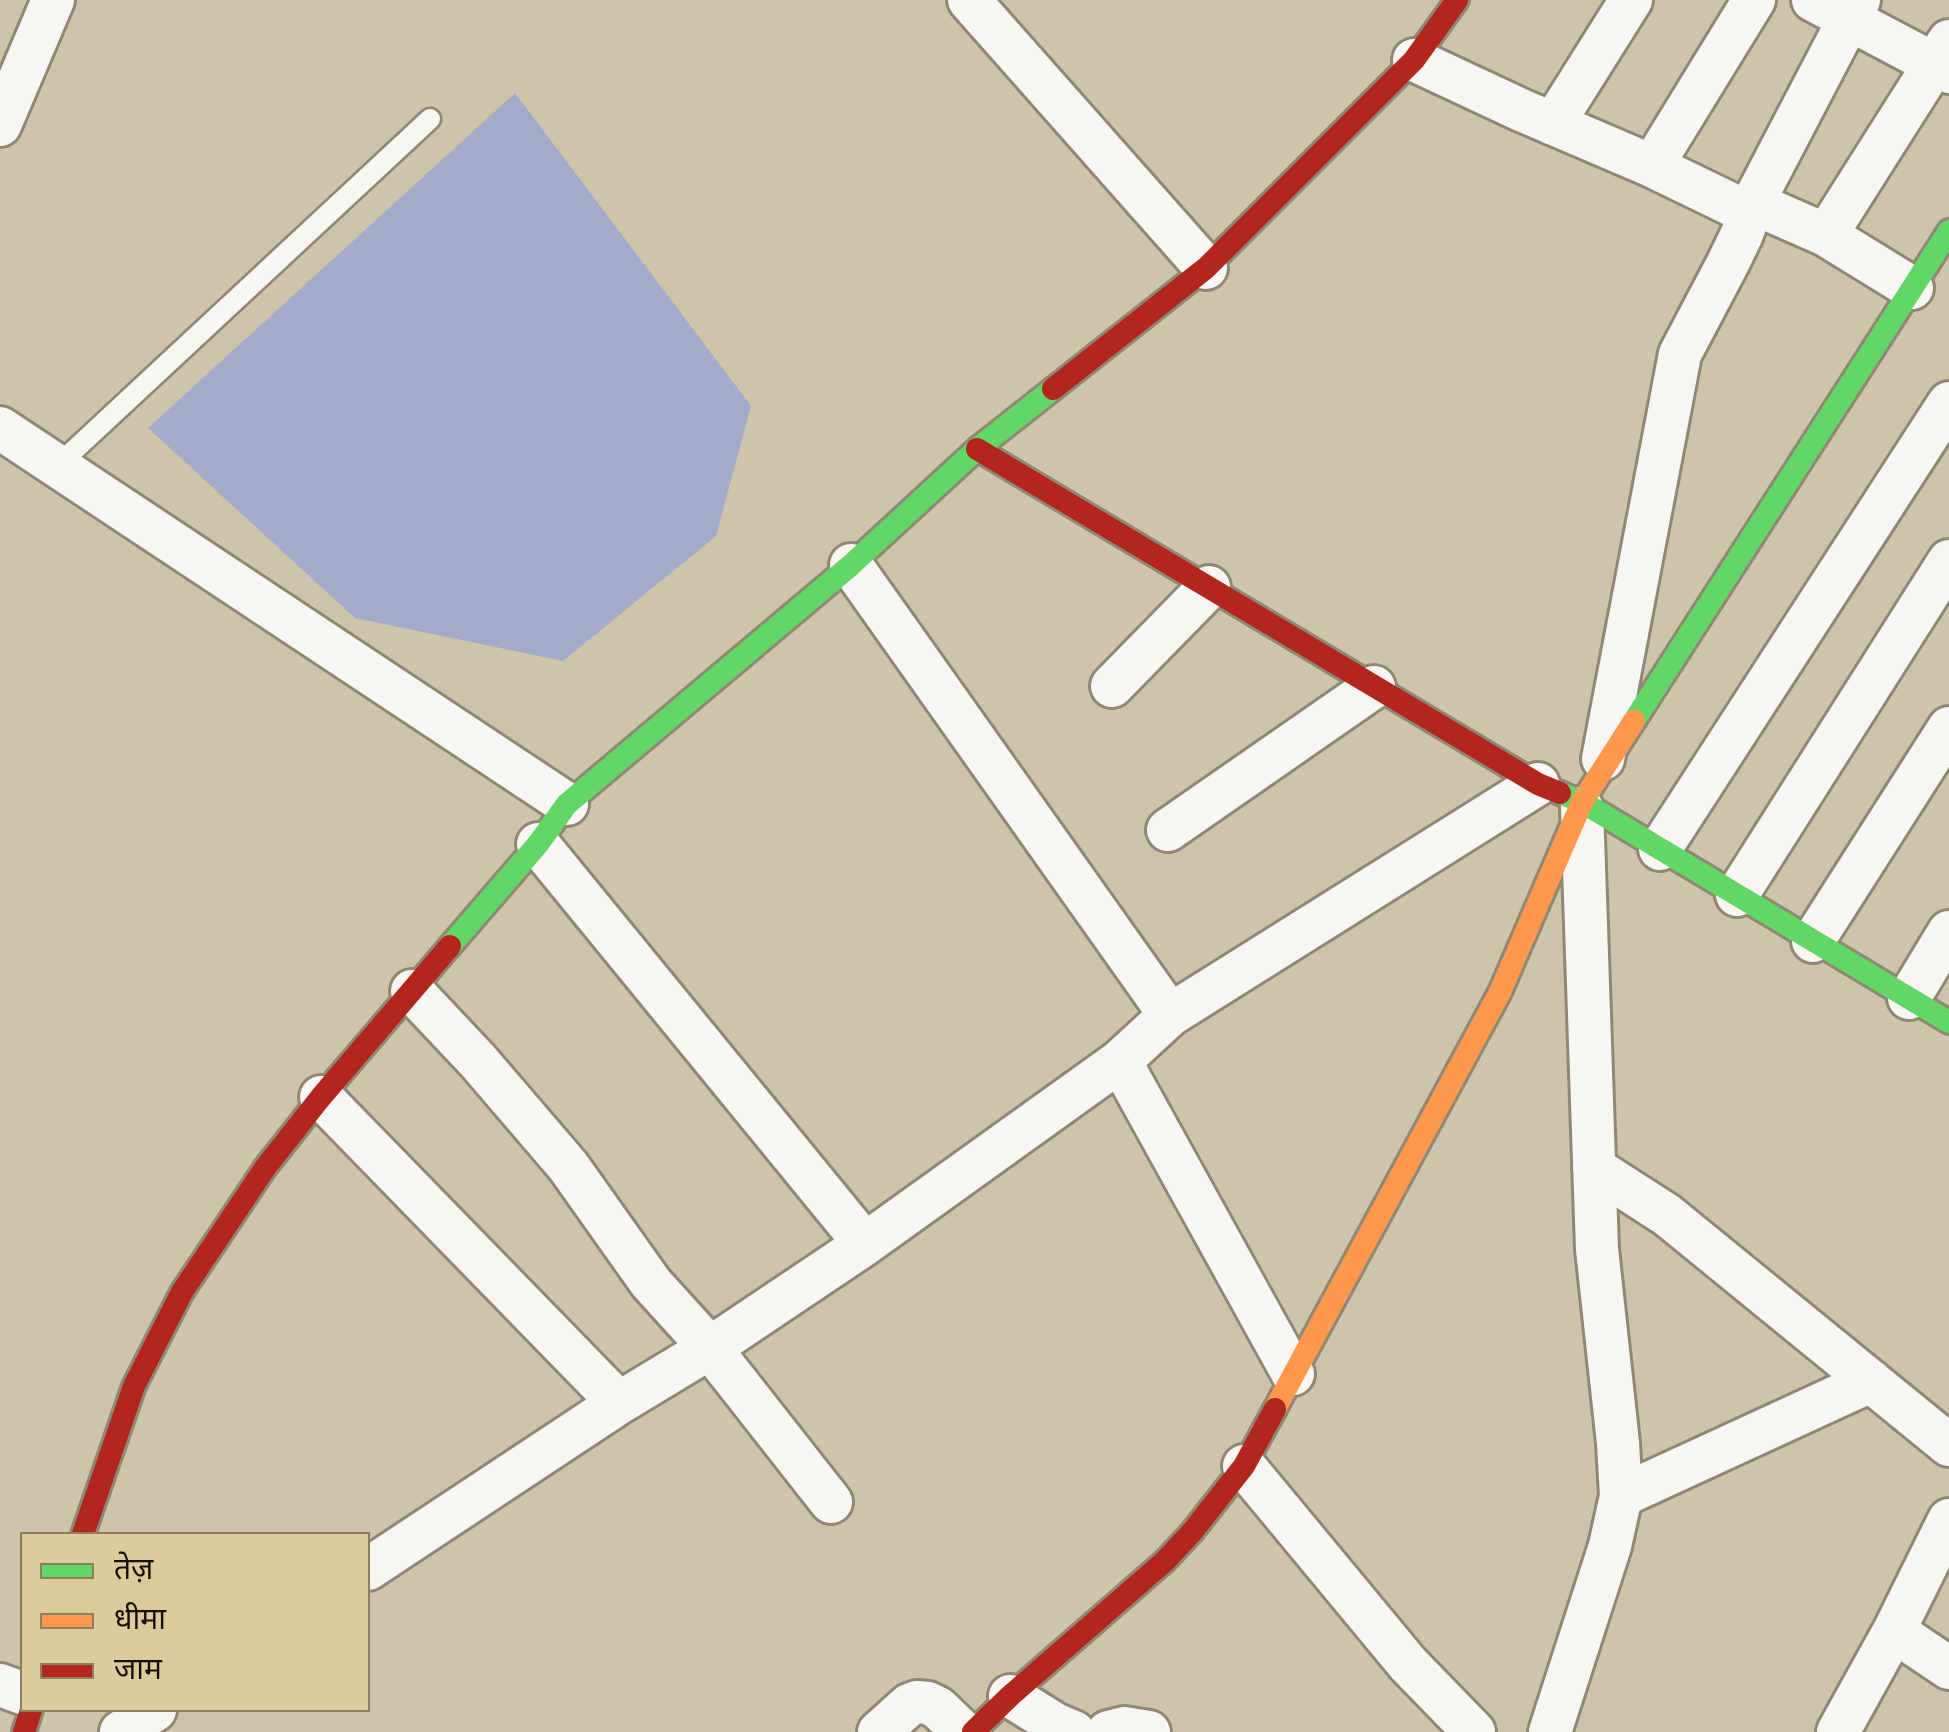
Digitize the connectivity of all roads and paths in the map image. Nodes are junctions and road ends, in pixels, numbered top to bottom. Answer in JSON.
{"nodes":[{"id":1,"x":53,"y":0,"type":"edge"},
{"id":2,"x":969,"y":0,"type":"edge"},
{"id":3,"x":1457,"y":0,"type":"edge"},
{"id":4,"x":1631,"y":0,"type":"edge"},
{"id":5,"x":1754,"y":0,"type":"edge"},
{"id":6,"x":1840,"y":6,"type":"edge"},
{"id":7,"x":1944,"y":59,"type":"edge"},
{"id":8,"x":1414,"y":60,"type":"junction"},
{"id":9,"x":430,"y":119,"type":"dead end"},
{"id":10,"x":1553,"y":124,"type":"junction"},
{"id":11,"x":0,"y":125,"type":"edge"},
{"id":12,"x":1652,"y":166,"type":"junction"},
{"id":13,"x":1751,"y":208,"type":"junction"},
{"id":14,"x":1949,"y":231,"type":"edge"},
{"id":15,"x":1826,"y":235,"type":"junction"},
{"id":16,"x":1206,"y":268,"type":"junction"},
{"id":17,"x":1912,"y":288,"type":"junction"},
{"id":18,"x":1949,"y":403,"type":"edge"},
{"id":19,"x":0,"y":428,"type":"edge"},
{"id":20,"x":978,"y":449,"type":"junction"},
{"id":21,"x":57,"y":466,"type":"junction"},
{"id":22,"x":1949,"y":561,"type":"edge"},
{"id":23,"x":851,"y":565,"type":"junction"},
{"id":24,"x":1209,"y":587,"type":"junction"},
{"id":25,"x":1112,"y":686,"type":"dead end"},
{"id":26,"x":1374,"y":686,"type":"junction"},
{"id":27,"x":1949,"y":728,"type":"edge"},
{"id":28,"x":1538,"y":784,"type":"junction"},
{"id":29,"x":1591,"y":788,"type":"junction"},
{"id":30,"x":567,"y":804,"type":"junction"},
{"id":31,"x":1168,"y":830,"type":"dead end"},
{"id":32,"x":538,"y":844,"type":"junction"},
{"id":33,"x":1660,"y":849,"type":"junction"},
{"id":34,"x":1738,"y":895,"type":"junction"},
{"id":35,"x":1949,"y":932,"type":"edge"},
{"id":36,"x":1813,"y":941,"type":"junction"},
{"id":37,"x":412,"y":990,"type":"junction"},
{"id":38,"x":1909,"y":998,"type":"junction"},
{"id":39,"x":1170,"y":1015,"type":"junction"},
{"id":40,"x":1949,"y":1022,"type":"edge"},
{"id":41,"x":1120,"y":1061,"type":"junction"},
{"id":42,"x":322,"y":1097,"type":"junction"},
{"id":43,"x":1594,"y":1168,"type":"junction"},
{"id":44,"x":864,"y":1244,"type":"junction"},
{"id":45,"x":710,"y":1348,"type":"junction"},
{"id":46,"x":1293,"y":1374,"type":"junction"},
{"id":47,"x":1870,"y":1381,"type":"junction"},
{"id":48,"x":620,"y":1403,"type":"junction"},
{"id":49,"x":1949,"y":1445,"type":"edge"},
{"id":50,"x":1244,"y":1466,"type":"junction"},
{"id":51,"x":1621,"y":1496,"type":"junction"},
{"id":52,"x":831,"y":1502,"type":"dead end"},
{"id":53,"x":1949,"y":1520,"type":"edge"},
{"id":54,"x":84,"y":1532,"type":"edge"},
{"id":55,"x":370,"y":1568,"type":"edge"},
{"id":56,"x":1894,"y":1632,"type":"junction"},
{"id":57,"x":1949,"y":1668,"type":"edge"},
{"id":58,"x":1010,"y":1696,"type":"junction"},
{"id":59,"x":152,"y":1712,"type":"edge"},
{"id":60,"x":121,"y":1732,"type":"edge"},
{"id":61,"x":879,"y":1732,"type":"edge"},
{"id":62,"x":963,"y":1732,"type":"edge"},
{"id":63,"x":973,"y":1732,"type":"edge"},
{"id":64,"x":1074,"y":1732,"type":"edge"},
{"id":65,"x":1108,"y":1732,"type":"edge"},
{"id":66,"x":1149,"y":1732,"type":"edge"},
{"id":67,"x":1474,"y":1732,"type":"edge"},
{"id":68,"x":1550,"y":1732,"type":"edge"},
{"id":69,"x":1838,"y":1732,"type":"edge"}],
"edges":[{"from":1,"to":11,"type":"street"},
{"from":2,"to":16,"type":"street"},
{"from":3,"to":8,"type":"street"},
{"from":4,"to":10,"type":"street"},
{"from":5,"to":12,"type":"street"},
{"from":6,"to":7,"type":"street"},
{"from":6,"to":13,"type":"street"},
{"from":7,"to":15,"type":"street"},
{"from":8,"to":10,"type":"street"},
{"from":8,"to":16,"type":"street"},
{"from":9,"to":21,"type":"lane"},
{"from":10,"to":12,"type":"street"},
{"from":12,"to":13,"type":"street"},
{"from":13,"to":15,"type":"street"},
{"from":13,"to":29,"type":"street"},
{"from":14,"to":17,"type":"street"},
{"from":15,"to":17,"type":"street"},
{"from":16,"to":20,"type":"street"},
{"from":17,"to":29,"type":"street"},
{"from":18,"to":33,"type":"street"},
{"from":19,"to":21,"type":"street"},
{"from":20,"to":23,"type":"street"},
{"from":20,"to":24,"type":"street"},
{"from":21,"to":30,"type":"street"},
{"from":22,"to":34,"type":"street"},
{"from":23,"to":30,"type":"street"},
{"from":23,"to":39,"type":"street"},
{"from":24,"to":25,"type":"street"},
{"from":24,"to":26,"type":"street"},
{"from":26,"to":28,"type":"street"},
{"from":26,"to":31,"type":"street"},
{"from":27,"to":36,"type":"street"},
{"from":28,"to":29,"type":"street"},
{"from":28,"to":39,"type":"street"},
{"from":29,"to":33,"type":"street"},
{"from":29,"to":43,"type":"street"},
{"from":29,"to":46,"type":"street"},
{"from":30,"to":32,"type":"street"},
{"from":32,"to":37,"type":"street"},
{"from":32,"to":44,"type":"street"},
{"from":33,"to":34,"type":"street"},
{"from":34,"to":36,"type":"street"},
{"from":35,"to":38,"type":"street"},
{"from":36,"to":38,"type":"street"},
{"from":37,"to":42,"type":"street"},
{"from":37,"to":45,"type":"street"},
{"from":38,"to":40,"type":"street"},
{"from":39,"to":41,"type":"street"},
{"from":41,"to":44,"type":"street"},
{"from":41,"to":46,"type":"street"},
{"from":42,"to":48,"type":"street"},
{"from":42,"to":54,"type":"street"},
{"from":43,"to":47,"type":"street"},
{"from":43,"to":51,"type":"street"},
{"from":44,"to":45,"type":"street"},
{"from":45,"to":48,"type":"street"},
{"from":45,"to":52,"type":"street"},
{"from":46,"to":50,"type":"street"},
{"from":47,"to":49,"type":"street"},
{"from":47,"to":51,"type":"street"},
{"from":48,"to":55,"type":"street"},
{"from":50,"to":58,"type":"street"},
{"from":50,"to":67,"type":"street"},
{"from":51,"to":68,"type":"street"},
{"from":53,"to":56,"type":"street"},
{"from":56,"to":57,"type":"street"},
{"from":56,"to":69,"type":"street"},
{"from":58,"to":63,"type":"street"},
{"from":58,"to":64,"type":"street"},
{"from":59,"to":60,"type":"street"},
{"from":61,"to":62,"type":"street"},
{"from":65,"to":66,"type":"street"}]}
